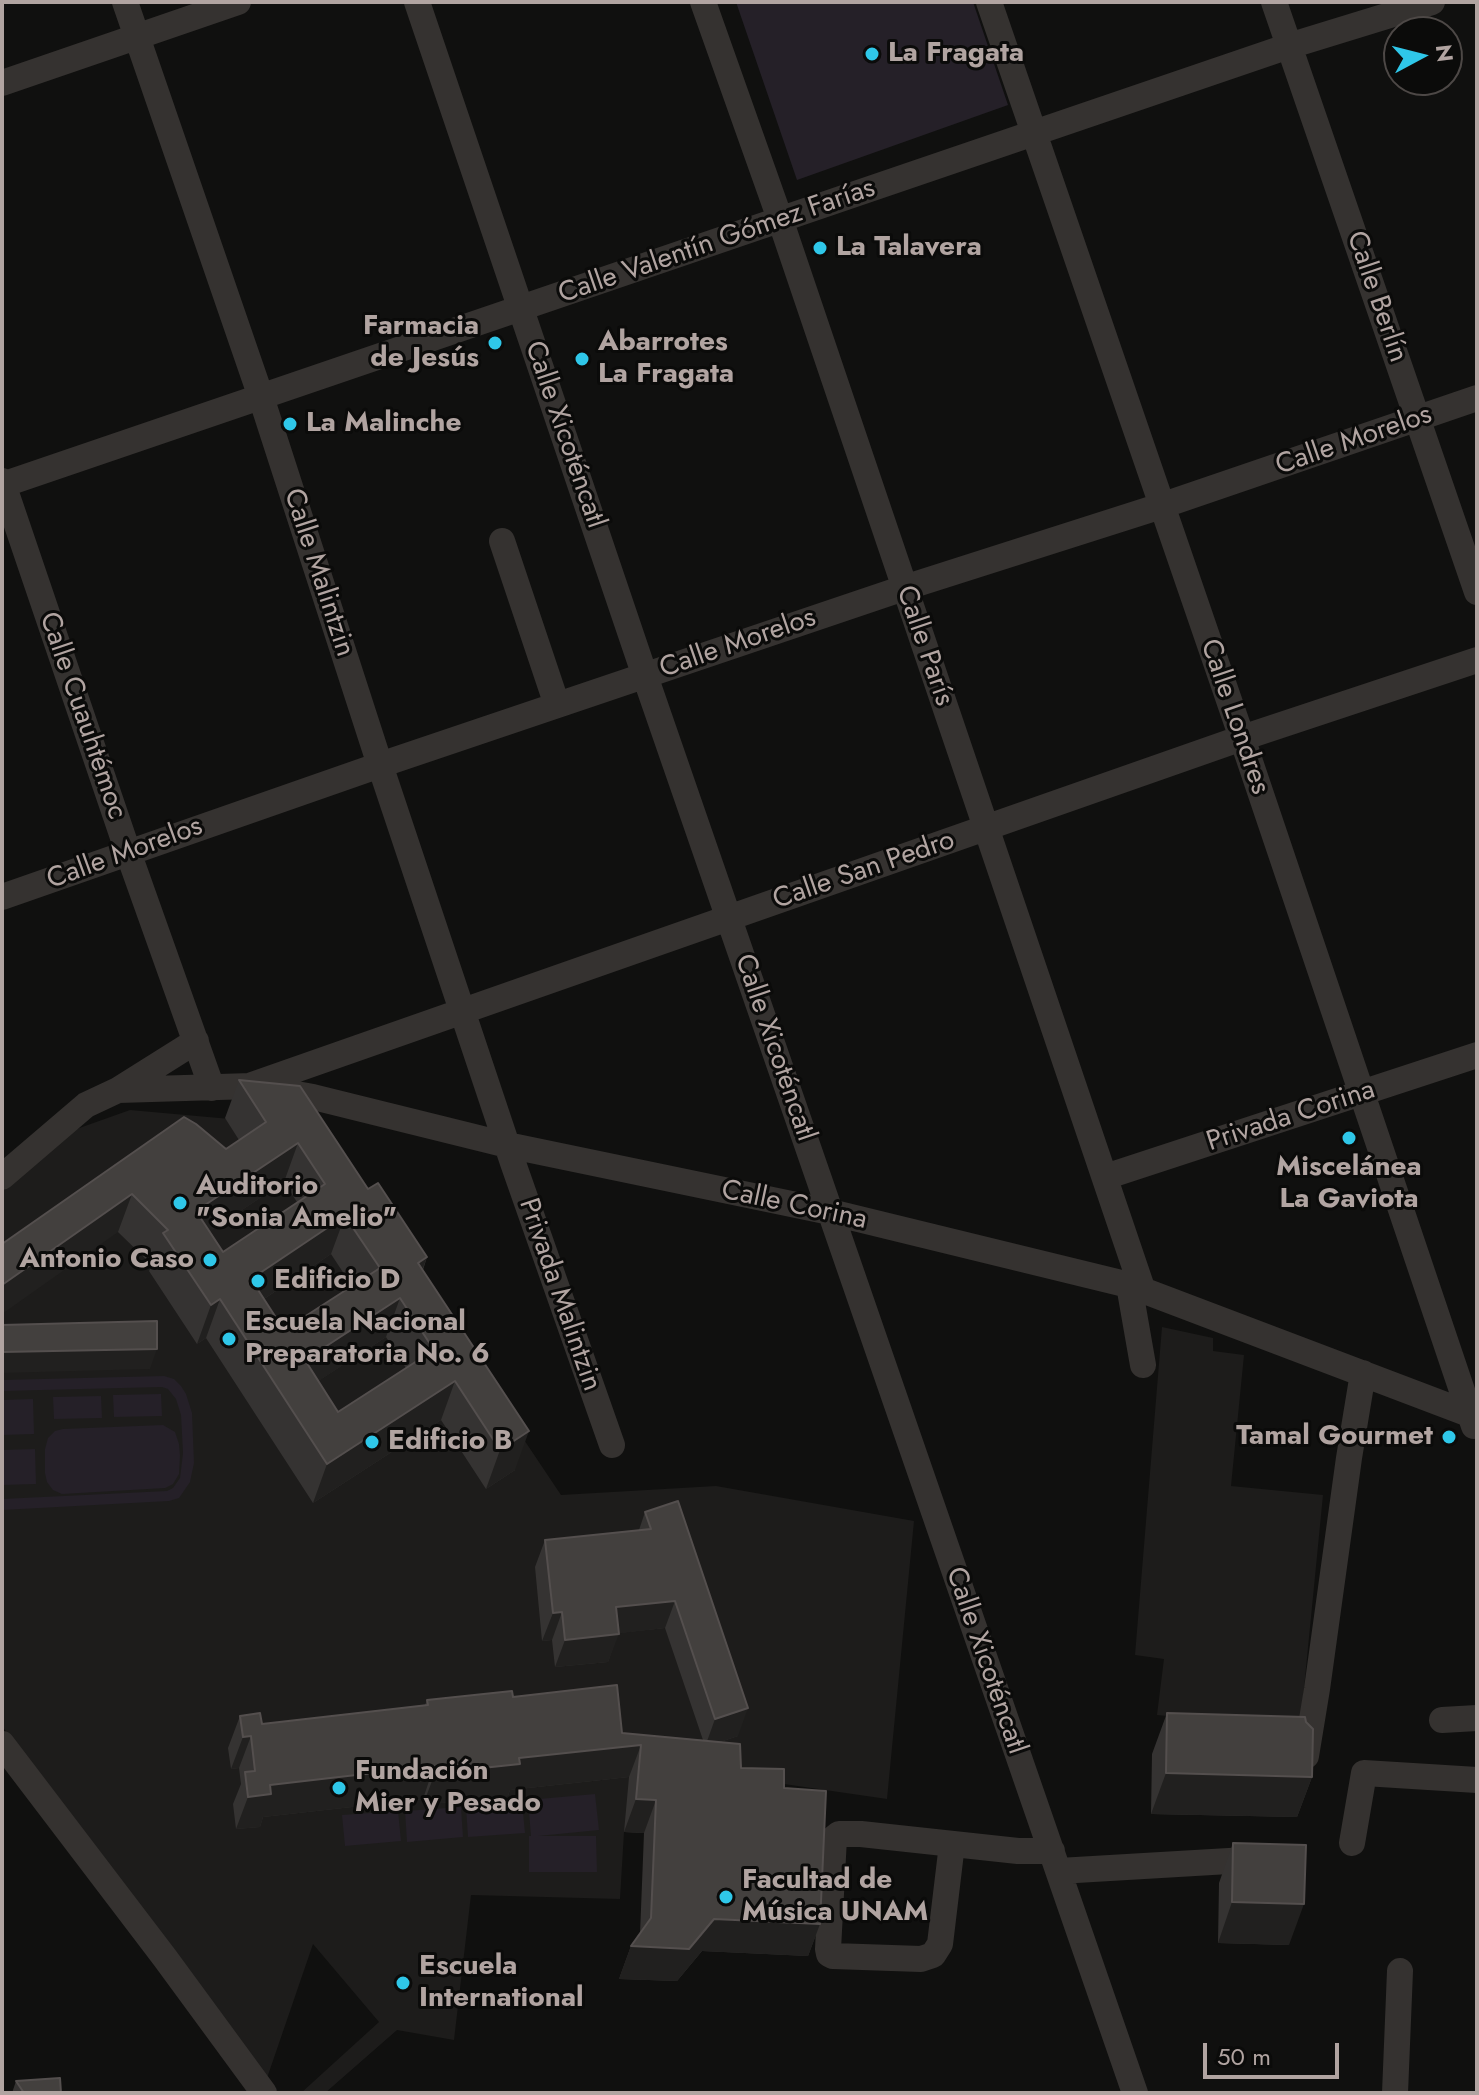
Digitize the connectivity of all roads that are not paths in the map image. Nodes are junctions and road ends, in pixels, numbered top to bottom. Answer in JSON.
{"nodes":[{"id":1,"x":125,"y":2,"type":"edge"},
{"id":2,"x":238,"y":2,"type":"edge"},
{"id":3,"x":417,"y":2,"type":"edge"},
{"id":4,"x":703,"y":2,"type":"edge"},
{"id":5,"x":989,"y":2,"type":"edge"},
{"id":6,"x":1274,"y":2,"type":"edge"},
{"id":7,"x":1432,"y":2,"type":"edge"},
{"id":8,"x":137,"y":37,"type":"junction"},
{"id":9,"x":1289,"y":46,"type":"junction"},
{"id":10,"x":2,"y":83,"type":"edge"},
{"id":11,"x":1034,"y":133,"type":"junction"},
{"id":12,"x":780,"y":219,"type":"junction"},
{"id":13,"x":522,"y":309,"type":"junction"},
{"id":14,"x":261,"y":397,"type":"junction"},
{"id":15,"x":1477,"y":398,"type":"edge"},
{"id":16,"x":1418,"y":419,"type":"junction"},
{"id":17,"x":2,"y":483,"type":"edge"},
{"id":18,"x":1161,"y":506,"type":"junction"},
{"id":19,"x":502,"y":541,"type":"dead end"},
{"id":20,"x":904,"y":588,"type":"junction"},
{"id":21,"x":1477,"y":592,"type":"edge"},
{"id":22,"x":1477,"y":660,"type":"edge"},
{"id":23,"x":645,"y":676,"type":"junction"},
{"id":24,"x":557,"y":705,"type":"junction"},
{"id":25,"x":1242,"y":738,"type":"junction"},
{"id":26,"x":380,"y":765,"type":"junction"},
{"id":27,"x":987,"y":829,"type":"junction"},
{"id":28,"x":128,"y":852,"type":"junction"},
{"id":29,"x":2,"y":897,"type":"edge"},
{"id":30,"x":730,"y":917,"type":"junction"},
{"id":31,"x":464,"y":1011,"type":"junction"},
{"id":32,"x":196,"y":1041,"type":"junction"},
{"id":33,"x":1477,"y":1055,"type":"edge"},
{"id":34,"x":252,"y":1086,"type":"junction"},
{"id":35,"x":212,"y":1088,"type":"junction"},
{"id":36,"x":118,"y":1090,"type":"junction"},
{"id":37,"x":1362,"y":1094,"type":"junction"},
{"id":38,"x":507,"y":1145,"type":"junction"},
{"id":39,"x":2,"y":1177,"type":"edge"},
{"id":40,"x":1105,"y":1177,"type":"junction"},
{"id":41,"x":830,"y":1212,"type":"junction"},
{"id":42,"x":1136,"y":1288,"type":"junction"},
{"id":43,"x":1143,"y":1365,"type":"dead end"},
{"id":44,"x":1362,"y":1384,"type":"junction"},
{"id":45,"x":1475,"y":1421,"type":"edge"},
{"id":46,"x":612,"y":1445,"type":"dead end"},
{"id":47,"x":1477,"y":1718,"type":"edge"},
{"id":48,"x":1442,"y":1720,"type":"dead end"},
{"id":49,"x":2,"y":1744,"type":"edge"},
{"id":50,"x":1306,"y":1756,"type":"edge"},
{"id":51,"x":1477,"y":1780,"type":"edge"},
{"id":52,"x":1352,"y":1843,"type":"dead end"},
{"id":53,"x":952,"y":1844,"type":"junction"},
{"id":54,"x":1286,"y":1858,"type":"edge"},
{"id":55,"x":1055,"y":1861,"type":"junction"},
{"id":56,"x":1400,"y":1971,"type":"dead end"},
{"id":57,"x":264,"y":2093,"type":"edge"},
{"id":58,"x":1135,"y":2093,"type":"edge"},
{"id":59,"x":1395,"y":2093,"type":"edge"}],
"edges":[{"from":1,"to":8,"type":"street","name":"Calle Malintzin"},
{"from":2,"to":8,"type":"street"},
{"from":3,"to":13,"type":"street","name":"Calle Xicoténcatl"},
{"from":4,"to":12,"type":"street","name":"Calle París"},
{"from":5,"to":11,"type":"street","name":"Calle Londres"},
{"from":6,"to":9,"type":"street","name":"Calle Berlín"},
{"from":7,"to":9,"type":"street","name":"Calle Valentín Gómez Farías"},
{"from":8,"to":10,"type":"street"},
{"from":8,"to":14,"type":"street","name":"Calle Malintzin"},
{"from":9,"to":11,"type":"street","name":"Calle Valentín Gómez Farías"},
{"from":9,"to":16,"type":"street","name":"Calle Berlín"},
{"from":11,"to":12,"type":"street","name":"Calle Valentín Gómez Farías"},
{"from":11,"to":18,"type":"street","name":"Calle Londres"},
{"from":12,"to":13,"type":"street","name":"Calle Valentín Gómez Farías"},
{"from":12,"to":20,"type":"street","name":"Calle París"},
{"from":13,"to":14,"type":"street","name":"Calle Valentín Gómez Farías"},
{"from":13,"to":23,"type":"street","name":"Calle Xicoténcatl"},
{"from":14,"to":17,"type":"street","name":"Calle Valentín Gómez Farías"},
{"from":14,"to":26,"type":"street","name":"Calle Malintzin"},
{"from":15,"to":16,"type":"street","name":"Calle Morelos"},
{"from":16,"to":18,"type":"street","name":"Calle Morelos"},
{"from":16,"to":21,"type":"street","name":"Calle Berlín"},
{"from":17,"to":28,"type":"street","name":"Calle Cuauhtémoc"},
{"from":18,"to":20,"type":"street","name":"Calle Morelos"},
{"from":18,"to":25,"type":"street","name":"Calle Londres"},
{"from":19,"to":24,"type":"street"},
{"from":20,"to":23,"type":"street","name":"Calle Morelos"},
{"from":20,"to":27,"type":"street","name":"Calle París"},
{"from":22,"to":25,"type":"street","name":"Calle San Pedro"},
{"from":23,"to":24,"type":"street","name":"Calle Morelos"},
{"from":23,"to":30,"type":"street","name":"Calle Xicoténcatl"},
{"from":24,"to":26,"type":"street","name":"Calle Morelos"},
{"from":25,"to":27,"type":"street","name":"Calle San Pedro"},
{"from":25,"to":37,"type":"street","name":"Calle Londres"},
{"from":26,"to":28,"type":"street","name":"Calle Morelos"},
{"from":26,"to":31,"type":"street","name":"Calle Malintzin"},
{"from":27,"to":30,"type":"street","name":"Calle San Pedro"},
{"from":27,"to":40,"type":"street","name":"Calle París"},
{"from":28,"to":29,"type":"street","name":"Calle Morelos"},
{"from":28,"to":32,"type":"street","name":"Calle Cuauhtémoc"},
{"from":30,"to":31,"type":"street","name":"Calle San Pedro"},
{"from":30,"to":41,"type":"street","name":"Calle Xicoténcatl"},
{"from":31,"to":34,"type":"street","name":"Calle San Pedro"},
{"from":31,"to":38,"type":"street","name":"Calle Malintzin"},
{"from":32,"to":35,"type":"street","name":"Calle Cuauhtémoc"},
{"from":32,"to":36,"type":"street"},
{"from":33,"to":37,"type":"street","name":"Privada Corina"},
{"from":34,"to":35,"type":"street","name":"Calle Corina"},
{"from":34,"to":38,"type":"street","name":"Calle Corina"},
{"from":35,"to":36,"type":"street"},
{"from":36,"to":39,"type":"street"},
{"from":37,"to":40,"type":"street","name":"Privada Corina"},
{"from":37,"to":45,"type":"street","name":"Calle Londres"},
{"from":38,"to":41,"type":"street","name":"Calle Corina"},
{"from":38,"to":46,"type":"street","name":"Privada Malintzin"},
{"from":40,"to":42,"type":"street","name":"Calle París"},
{"from":41,"to":42,"type":"street","name":"Calle Corina"},
{"from":41,"to":55,"type":"street","name":"Calle Xicoténcatl"},
{"from":42,"to":43,"type":"street","name":"Calle París"},
{"from":42,"to":44,"type":"street","name":"Calle Corina"},
{"from":44,"to":45,"type":"street","name":"Calle Corina"},
{"from":44,"to":50,"type":"street"},
{"from":47,"to":48,"type":"street"},
{"from":49,"to":57,"type":"street"},
{"from":51,"to":52,"type":"street"},
{"from":53,"to":53,"type":"street"},
{"from":53,"to":55,"type":"street"},
{"from":54,"to":55,"type":"street"},
{"from":55,"to":58,"type":"street","name":"Calle Xicoténcatl"},
{"from":56,"to":59,"type":"street"}]}
